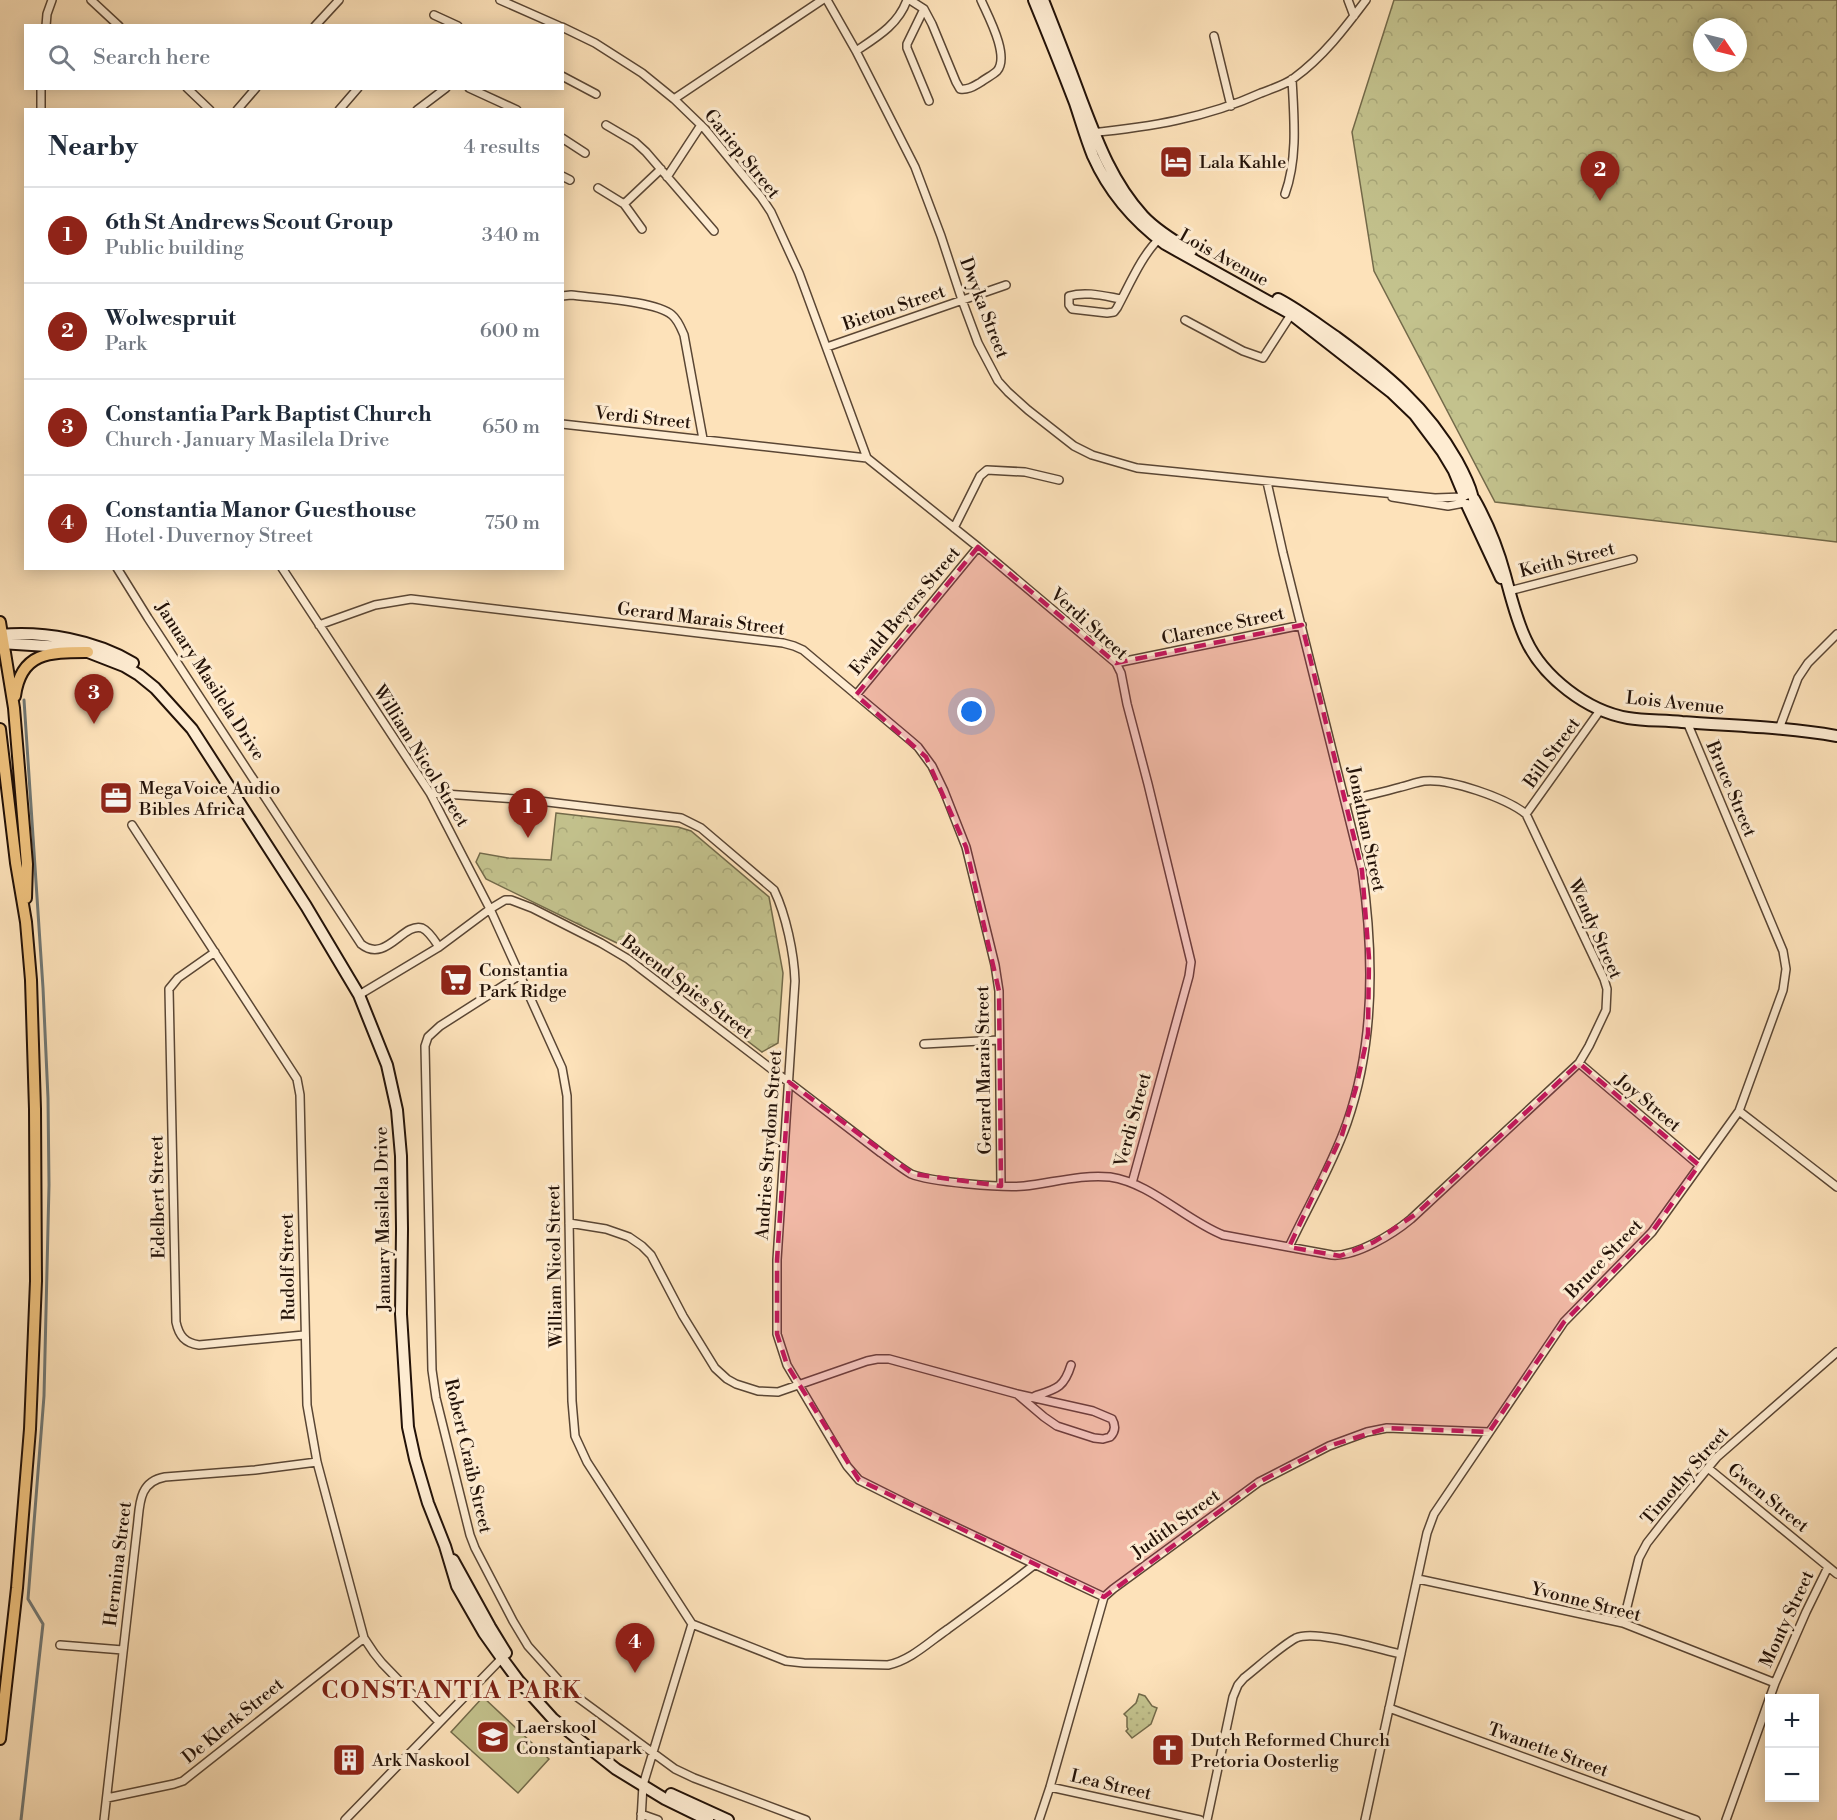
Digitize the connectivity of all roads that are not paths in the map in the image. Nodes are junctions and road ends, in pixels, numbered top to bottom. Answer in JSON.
{"nodes":[{"id":1,"x":52,"y":0,"type":"edge"},
{"id":2,"x":91,"y":0,"type":"edge"},
{"id":3,"x":339,"y":0,"type":"edge"},
{"id":4,"x":500,"y":0,"type":"edge"},
{"id":5,"x":822,"y":0,"type":"edge"},
{"id":6,"x":827,"y":0,"type":"edge"},
{"id":7,"x":908,"y":0,"type":"edge"},
{"id":8,"x":981,"y":0,"type":"edge"},
{"id":9,"x":1034,"y":0,"type":"edge"},
{"id":10,"x":1043,"y":0,"type":"edge"},
{"id":11,"x":1348,"y":0,"type":"edge"},
{"id":12,"x":1366,"y":0,"type":"edge"},
{"id":13,"x":924,"y":9,"type":"junction"},
{"id":14,"x":434,"y":15,"type":"dead end"},
{"id":15,"x":1354,"y":16,"type":"junction"},
{"id":16,"x":46,"y":24,"type":"edge"},
{"id":17,"x":117,"y":24,"type":"edge"},
{"id":18,"x":317,"y":24,"type":"edge"},
{"id":19,"x":454,"y":24,"type":"edge"},
{"id":20,"x":556,"y":24,"type":"edge"},
{"id":21,"x":564,"y":28,"type":"edge"},
{"id":22,"x":1214,"y":36,"type":"dead end"},
{"id":23,"x":856,"y":51,"type":"junction"},
{"id":24,"x":564,"y":77,"type":"edge"},
{"id":25,"x":1292,"y":80,"type":"junction"},
{"id":26,"x":41,"y":90,"type":"edge"},
{"id":27,"x":189,"y":90,"type":"edge"},
{"id":28,"x":254,"y":90,"type":"edge"},
{"id":29,"x":356,"y":90,"type":"edge"},
{"id":30,"x":443,"y":90,"type":"edge"},
{"id":31,"x":473,"y":90,"type":"edge"},
{"id":32,"x":596,"y":94,"type":"dead end"},
{"id":33,"x":674,"y":99,"type":"junction"},
{"id":34,"x":929,"y":101,"type":"dead end"},
{"id":35,"x":1231,"y":106,"type":"junction"},
{"id":36,"x":40,"y":108,"type":"edge"},
{"id":37,"x":208,"y":108,"type":"edge"},
{"id":38,"x":239,"y":108,"type":"edge"},
{"id":39,"x":341,"y":108,"type":"edge"},
{"id":40,"x":420,"y":108,"type":"edge"},
{"id":41,"x":513,"y":108,"type":"edge"},
{"id":42,"x":606,"y":125,"type":"dead end"},
{"id":43,"x":701,"y":125,"type":"junction"},
{"id":44,"x":1089,"y":133,"type":"junction"},
{"id":45,"x":564,"y":139,"type":"edge"},
{"id":46,"x":585,"y":153,"type":"dead end"},
{"id":47,"x":661,"y":170,"type":"junction"},
{"id":48,"x":564,"y":177,"type":"edge"},
{"id":49,"x":668,"y":177,"type":"junction"},
{"id":50,"x":570,"y":180,"type":"dead end"},
{"id":51,"x":598,"y":188,"type":"dead end"},
{"id":52,"x":1285,"y":194,"type":"dead end"},
{"id":53,"x":624,"y":204,"type":"junction"},
{"id":54,"x":642,"y":229,"type":"dead end"},
{"id":55,"x":714,"y":231,"type":"dead end"},
{"id":56,"x":1161,"y":236,"type":"junction"},
{"id":57,"x":1006,"y":285,"type":"dead end"},
{"id":58,"x":564,"y":296,"type":"edge"},
{"id":59,"x":1121,"y":299,"type":"junction"},
{"id":60,"x":962,"y":300,"type":"junction"},
{"id":61,"x":1293,"y":311,"type":"junction"},
{"id":62,"x":1185,"y":320,"type":"dead end"},
{"id":63,"x":827,"y":347,"type":"junction"},
{"id":64,"x":564,"y":424,"type":"edge"},
{"id":65,"x":703,"y":440,"type":"junction"},
{"id":66,"x":867,"y":458,"type":"junction"},
{"id":67,"x":1059,"y":480,"type":"dead end"},
{"id":68,"x":1267,"y":482,"type":"junction"},
{"id":69,"x":1468,"y":499,"type":"junction"},
{"id":70,"x":954,"y":528,"type":"junction"},
{"id":71,"x":978,"y":547,"type":"junction"},
{"id":72,"x":1633,"y":559,"type":"dead end"},
{"id":73,"x":118,"y":570,"type":"edge"},
{"id":74,"x":283,"y":570,"type":"edge"},
{"id":75,"x":1508,"y":588,"type":"junction"},
{"id":76,"x":0,"y":622,"type":"edge"},
{"id":77,"x":319,"y":625,"type":"junction"},
{"id":78,"x":1302,"y":625,"type":"junction"},
{"id":79,"x":1837,"y":634,"type":"edge"},
{"id":80,"x":1,"y":639,"type":"edge"},
{"id":81,"x":88,"y":652,"type":"junction"},
{"id":82,"x":1116,"y":663,"type":"junction"},
{"id":83,"x":856,"y":695,"type":"junction"},
{"id":84,"x":14,"y":708,"type":"junction"},
{"id":85,"x":1601,"y":709,"type":"junction"},
{"id":86,"x":1688,"y":722,"type":"junction"},
{"id":87,"x":189,"y":724,"type":"junction"},
{"id":88,"x":0,"y":729,"type":"edge"},
{"id":89,"x":1779,"y":729,"type":"junction"},
{"id":90,"x":1837,"y":736,"type":"edge"},
{"id":91,"x":430,"y":793,"type":"junction"},
{"id":92,"x":1346,"y":801,"type":"junction"},
{"id":93,"x":1526,"y":814,"type":"junction"},
{"id":94,"x":132,"y":825,"type":"dead end"},
{"id":95,"x":490,"y":909,"type":"junction"},
{"id":96,"x":26,"y":922,"type":"junction"},
{"id":97,"x":438,"y":946,"type":"junction"},
{"id":98,"x":215,"y":952,"type":"junction"},
{"id":99,"x":520,"y":975,"type":"junction"},
{"id":100,"x":359,"y":995,"type":"junction"},
{"id":101,"x":999,"y":1040,"type":"junction"},
{"id":102,"x":924,"y":1044,"type":"dead end"},
{"id":103,"x":1578,"y":1063,"type":"junction"},
{"id":104,"x":789,"y":1082,"type":"junction"},
{"id":105,"x":1739,"y":1111,"type":"junction"},
{"id":106,"x":1699,"y":1165,"type":"junction"},
{"id":107,"x":1132,"y":1183,"type":"junction"},
{"id":108,"x":1001,"y":1186,"type":"junction"},
{"id":109,"x":1837,"y":1187,"type":"edge"},
{"id":110,"x":569,"y":1223,"type":"junction"},
{"id":111,"x":1289,"y":1247,"type":"junction"},
{"id":112,"x":304,"y":1335,"type":"junction"},
{"id":113,"x":1837,"y":1352,"type":"edge"},
{"id":114,"x":1071,"y":1365,"type":"dead end"},
{"id":115,"x":799,"y":1384,"type":"junction"},
{"id":116,"x":1017,"y":1394,"type":"junction"},
{"id":117,"x":1033,"y":1397,"type":"junction"},
{"id":118,"x":1489,"y":1432,"type":"junction"},
{"id":119,"x":317,"y":1462,"type":"junction"},
{"id":120,"x":1707,"y":1468,"type":"junction"},
{"id":121,"x":1034,"y":1565,"type":"junction"},
{"id":122,"x":1828,"y":1567,"type":"junction"},
{"id":123,"x":1837,"y":1574,"type":"edge"},
{"id":124,"x":1418,"y":1579,"type":"junction"},
{"id":125,"x":1104,"y":1597,"type":"junction"},
{"id":126,"x":1623,"y":1623,"type":"junction"},
{"id":127,"x":692,"y":1624,"type":"junction"},
{"id":128,"x":364,"y":1638,"type":"junction"},
{"id":129,"x":60,"y":1645,"type":"dead end"},
{"id":130,"x":123,"y":1650,"type":"junction"},
{"id":131,"x":1401,"y":1654,"type":"junction"},
{"id":132,"x":504,"y":1655,"type":"junction"},
{"id":133,"x":1775,"y":1683,"type":"junction"},
{"id":134,"x":1389,"y":1708,"type":"junction"},
{"id":135,"x":438,"y":1722,"type":"junction"},
{"id":136,"x":0,"y":1739,"type":"edge"},
{"id":137,"x":652,"y":1752,"type":"junction"},
{"id":138,"x":644,"y":1783,"type":"junction"},
{"id":139,"x":1050,"y":1787,"type":"junction"},
{"id":140,"x":107,"y":1798,"type":"junction"},
{"id":141,"x":641,"y":1817,"type":"edge"},
{"id":142,"x":104,"y":1820,"type":"edge"},
{"id":143,"x":345,"y":1820,"type":"edge"},
{"id":144,"x":658,"y":1820,"type":"edge"},
{"id":145,"x":708,"y":1820,"type":"edge"},
{"id":146,"x":728,"y":1820,"type":"edge"},
{"id":147,"x":806,"y":1820,"type":"edge"},
{"id":148,"x":1039,"y":1820,"type":"edge"},
{"id":149,"x":1200,"y":1820,"type":"edge"},
{"id":150,"x":1207,"y":1820,"type":"edge"},
{"id":151,"x":1365,"y":1820,"type":"edge"},
{"id":152,"x":1696,"y":1820,"type":"edge"},
{"id":153,"x":1726,"y":1820,"type":"edge"}],
"edges":[{"from":1,"to":16,"type":"street"},
{"from":2,"to":17,"type":"street"},
{"from":3,"to":18,"type":"street"},
{"from":4,"to":20,"type":"street","name":"Gariep Street"},
{"from":5,"to":33,"type":"street"},
{"from":6,"to":23,"type":"street","name":"Dwyka Street"},
{"from":7,"to":13,"type":"street"},
{"from":7,"to":23,"type":"street"},
{"from":8,"to":13,"type":"street"},
{"from":9,"to":44,"type":"main road","name":"Lois Avenue"},
{"from":10,"to":44,"type":"main road","name":"Lois Avenue"},
{"from":11,"to":15,"type":"street"},
{"from":12,"to":15,"type":"street"},
{"from":13,"to":34,"type":"street"},
{"from":14,"to":19,"type":"street"},
{"from":15,"to":25,"type":"street"},
{"from":21,"to":33,"type":"street","name":"Gariep Street"},
{"from":22,"to":35,"type":"street"},
{"from":23,"to":60,"type":"street","name":"Dwyka Street"},
{"from":24,"to":32,"type":"street"},
{"from":25,"to":35,"type":"street"},
{"from":25,"to":52,"type":"street"},
{"from":26,"to":36,"type":"street"},
{"from":27,"to":37,"type":"street"},
{"from":28,"to":38,"type":"street"},
{"from":29,"to":39,"type":"street"},
{"from":30,"to":40,"type":"street"},
{"from":31,"to":41,"type":"street"},
{"from":33,"to":43,"type":"street","name":"Gariep Street"},
{"from":35,"to":44,"type":"street"},
{"from":42,"to":47,"type":"street"},
{"from":43,"to":49,"type":"street"},
{"from":43,"to":63,"type":"street","name":"Gariep Street"},
{"from":44,"to":56,"type":"main road","name":"Lois Avenue"},
{"from":45,"to":46,"type":"street"},
{"from":47,"to":49,"type":"street"},
{"from":47,"to":53,"type":"street"},
{"from":48,"to":50,"type":"street"},
{"from":49,"to":55,"type":"street"},
{"from":51,"to":53,"type":"street"},
{"from":53,"to":54,"type":"street"},
{"from":56,"to":59,"type":"street"},
{"from":56,"to":61,"type":"main road","name":"Lois Avenue"},
{"from":57,"to":60,"type":"street","name":"Bietou Street"},
{"from":58,"to":65,"type":"street"},
{"from":59,"to":59,"type":"street"},
{"from":60,"to":63,"type":"street","name":"Bietou Street"},
{"from":60,"to":68,"type":"street","name":"Dwyka Street"},
{"from":61,"to":62,"type":"street"},
{"from":61,"to":69,"type":"main road","name":"Lois Avenue"},
{"from":63,"to":66,"type":"street","name":"Gariep Street"},
{"from":64,"to":65,"type":"street","name":"Verdi Street"},
{"from":65,"to":66,"type":"street","name":"Verdi Street"},
{"from":66,"to":70,"type":"street","name":"Verdi Street"},
{"from":67,"to":70,"type":"street"},
{"from":68,"to":69,"type":"street","name":"Dwyka Street"},
{"from":68,"to":78,"type":"street","name":"Jonathan Street"},
{"from":69,"to":75,"type":"main road","name":"Lois Avenue"},
{"from":70,"to":71,"type":"street","name":"Verdi Street"},
{"from":71,"to":82,"type":"street","name":"Verdi Street"},
{"from":71,"to":83,"type":"street","name":"Ewald Beyers Street"},
{"from":72,"to":75,"type":"street","name":"Keith Street"},
{"from":73,"to":97,"type":"street","name":"January Masilela Drive"},
{"from":74,"to":77,"type":"street","name":"William Nicol Street"},
{"from":75,"to":85,"type":"main road","name":"Lois Avenue"},
{"from":76,"to":80,"type":"main road"},
{"from":77,"to":83,"type":"street","name":"Gerard Marais Street"},
{"from":77,"to":91,"type":"street","name":"William Nicol Street"},
{"from":78,"to":82,"type":"street","name":"Clarence Street"},
{"from":78,"to":92,"type":"street","name":"Jonathan Street"},
{"from":79,"to":89,"type":"street"},
{"from":80,"to":81,"type":"main road","name":"January Masilela Drive"},
{"from":80,"to":84,"type":"main road"},
{"from":80,"to":87,"type":"main road","name":"January Masilela Drive"},
{"from":81,"to":84,"type":"main road"},
{"from":81,"to":87,"type":"main road","name":"January Masilela Drive"},
{"from":82,"to":107,"type":"street","name":"Verdi Street"},
{"from":83,"to":101,"type":"street","name":"Gerard Marais Street"},
{"from":84,"to":96,"type":"main road"},
{"from":85,"to":86,"type":"main road","name":"Lois Avenue"},
{"from":85,"to":93,"type":"street","name":"Bill Street"},
{"from":86,"to":89,"type":"main road","name":"Lois Avenue"},
{"from":86,"to":105,"type":"street","name":"Bruce Street"},
{"from":87,"to":100,"type":"main road","name":"January Masilela Drive"},
{"from":88,"to":96,"type":"main road"},
{"from":89,"to":90,"type":"main road","name":"Lois Avenue"},
{"from":91,"to":95,"type":"street","name":"William Nicol Street"},
{"from":91,"to":104,"type":"street","name":"Andries Strydom Street"},
{"from":92,"to":93,"type":"street"},
{"from":92,"to":111,"type":"street","name":"Jonathan Street"},
{"from":93,"to":103,"type":"street","name":"Wendy Street"},
{"from":94,"to":98,"type":"street","name":"Rudolf Street"},
{"from":95,"to":97,"type":"street"},
{"from":95,"to":99,"type":"street","name":"William Nicol Street"},
{"from":95,"to":104,"type":"street","name":"Barend Spies Street"},
{"from":96,"to":136,"type":"main road"},
{"from":97,"to":100,"type":"street"},
{"from":98,"to":112,"type":"street","name":"Rudolf Street"},
{"from":98,"to":112,"type":"street","name":"Edelbert Street"},
{"from":99,"to":110,"type":"street","name":"William Nicol Street"},
{"from":99,"to":137,"type":"street","name":"Robert Craib Street"},
{"from":100,"to":132,"type":"main road","name":"January Masilela Drive"},
{"from":101,"to":102,"type":"street"},
{"from":101,"to":108,"type":"street","name":"Gerard Marais Street"},
{"from":103,"to":106,"type":"street","name":"Joy Street"},
{"from":103,"to":111,"type":"street","name":"Wendy Street"},
{"from":104,"to":108,"type":"street","name":"Barend Spies Street"},
{"from":104,"to":115,"type":"street","name":"Andries Strydom Street"},
{"from":105,"to":106,"type":"street","name":"Bruce Street"},
{"from":105,"to":109,"type":"street"},
{"from":106,"to":118,"type":"street","name":"Bruce Street"},
{"from":107,"to":108,"type":"street","name":"Barend Spies Street"},
{"from":107,"to":111,"type":"street","name":"Barend Spies Street"},
{"from":110,"to":115,"type":"street"},
{"from":110,"to":127,"type":"street","name":"William Nicol Street"},
{"from":112,"to":119,"type":"street","name":"Rudolf Street"},
{"from":113,"to":120,"type":"street","name":"Timothy Street"},
{"from":114,"to":117,"type":"street"},
{"from":115,"to":116,"type":"street"},
{"from":115,"to":121,"type":"street","name":"Andries Strydom Street"},
{"from":116,"to":117,"type":"street"},
{"from":116,"to":117,"type":"street"},
{"from":118,"to":124,"type":"street","name":"Bruce Street"},
{"from":118,"to":125,"type":"street","name":"Judith Street"},
{"from":119,"to":128,"type":"street","name":"Rudolf Street"},
{"from":119,"to":130,"type":"street","name":"Hermina Street"},
{"from":120,"to":122,"type":"street","name":"Gwen Street"},
{"from":120,"to":126,"type":"street","name":"Timothy Street"},
{"from":121,"to":125,"type":"street","name":"Andries Strydom Street"},
{"from":121,"to":127,"type":"street"},
{"from":122,"to":123,"type":"street","name":"Gwen Street"},
{"from":122,"to":133,"type":"street","name":"Monty Street"},
{"from":124,"to":126,"type":"street","name":"Yvonne Street"},
{"from":124,"to":131,"type":"street","name":"Bruce Street"},
{"from":125,"to":139,"type":"street"},
{"from":126,"to":133,"type":"street","name":"Yvonne Street"},
{"from":127,"to":137,"type":"street"},
{"from":128,"to":135,"type":"street","name":"Rudolf Street"},
{"from":128,"to":140,"type":"street","name":"De Klerk Street"},
{"from":129,"to":130,"type":"street"},
{"from":130,"to":140,"type":"street","name":"Hermina Street"},
{"from":131,"to":134,"type":"street","name":"Bruce Street"},
{"from":131,"to":150,"type":"street"},
{"from":132,"to":135,"type":"street"},
{"from":132,"to":138,"type":"main road","name":"January Masilela Drive"},
{"from":133,"to":153,"type":"street","name":"Monty Street"},
{"from":134,"to":151,"type":"street","name":"Bruce Street"},
{"from":134,"to":152,"type":"street","name":"Twanette Street"},
{"from":135,"to":143,"type":"street"},
{"from":137,"to":138,"type":"street"},
{"from":137,"to":147,"type":"street","name":"Robert Craib Street"},
{"from":138,"to":141,"type":"street"},
{"from":138,"to":145,"type":"main road","name":"January Masilela Drive"},
{"from":138,"to":146,"type":"main road","name":"January Masilela Drive"},
{"from":139,"to":148,"type":"street"},
{"from":139,"to":149,"type":"street","name":"Lea Street"},
{"from":140,"to":142,"type":"street","name":"Hermina Street"},
{"from":141,"to":144,"type":"street"}]}
